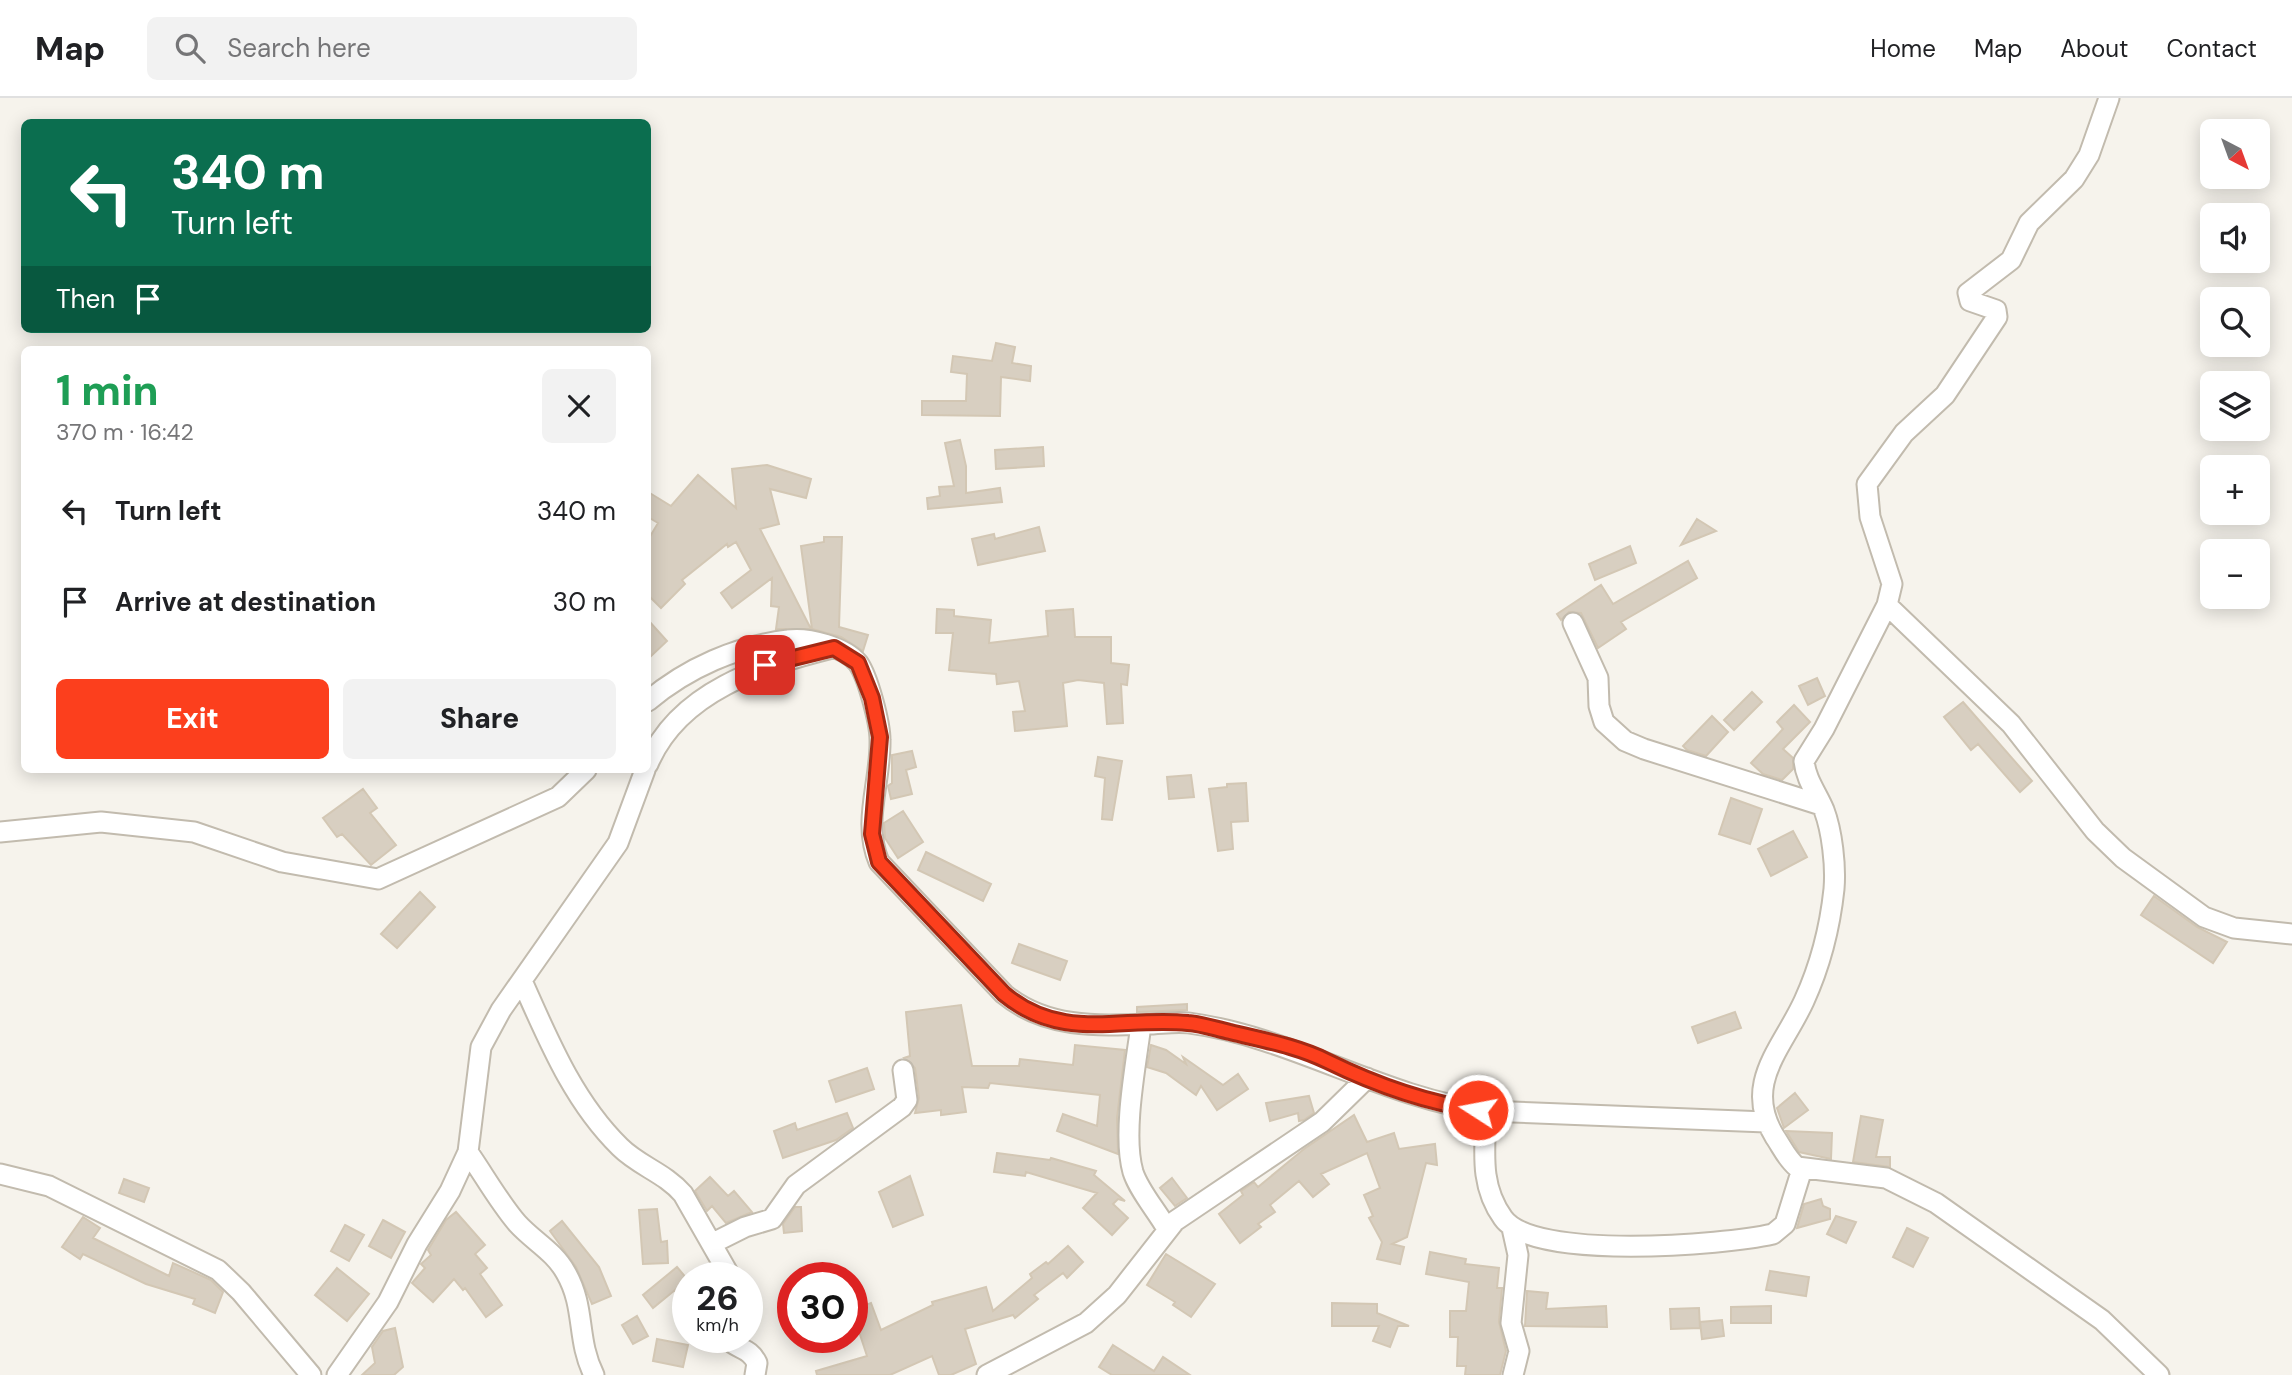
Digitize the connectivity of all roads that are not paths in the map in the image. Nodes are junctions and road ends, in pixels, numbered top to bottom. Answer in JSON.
{"nodes":[{"id":1,"x":2109,"y":98,"type":"edge"},
{"id":2,"x":1887,"y":605,"type":"junction"},
{"id":3,"x":1573,"y":623,"type":"dead end"},
{"id":4,"x":834,"y":648,"type":"junction"},
{"id":5,"x":651,"y":698,"type":"edge"},
{"id":6,"x":651,"y":756,"type":"edge"},
{"id":7,"x":583,"y":773,"type":"edge"},
{"id":8,"x":644,"y":773,"type":"edge"},
{"id":9,"x":1821,"y":804,"type":"junction"},
{"id":10,"x":0,"y":832,"type":"edge"},
{"id":11,"x":2292,"y":934,"type":"edge"},
{"id":12,"x":522,"y":981,"type":"junction"},
{"id":13,"x":1141,"y":1024,"type":"junction"},
{"id":14,"x":903,"y":1070,"type":"dead end"},
{"id":15,"x":1367,"y":1078,"type":"junction"},
{"id":16,"x":1486,"y":1111,"type":"junction"},
{"id":17,"x":1766,"y":1122,"type":"junction"},
{"id":18,"x":468,"y":1152,"type":"junction"},
{"id":19,"x":1802,"y":1169,"type":"junction"},
{"id":20,"x":0,"y":1174,"type":"edge"},
{"id":21,"x":1167,"y":1228,"type":"junction"},
{"id":22,"x":1511,"y":1228,"type":"junction"},
{"id":23,"x":713,"y":1243,"type":"junction"},
{"id":24,"x":723,"y":1262,"type":"edge"},
{"id":25,"x":751,"y":1353,"type":"edge"},
{"id":26,"x":311,"y":1375,"type":"edge"},
{"id":27,"x":337,"y":1375,"type":"edge"},
{"id":28,"x":594,"y":1375,"type":"edge"},
{"id":29,"x":755,"y":1375,"type":"edge"},
{"id":30,"x":987,"y":1375,"type":"edge"},
{"id":31,"x":1513,"y":1375,"type":"edge"},
{"id":32,"x":2159,"y":1375,"type":"edge"}],
"edges":[{"from":1,"to":2,"type":"street"},
{"from":2,"to":9,"type":"street"},
{"from":2,"to":11,"type":"street"},
{"from":3,"to":9,"type":"street"},
{"from":4,"to":5,"type":"street"},
{"from":4,"to":6,"type":"street"},
{"from":4,"to":13,"type":"street"},
{"from":7,"to":10,"type":"street"},
{"from":8,"to":12,"type":"street"},
{"from":9,"to":17,"type":"street"},
{"from":12,"to":18,"type":"street"},
{"from":12,"to":23,"type":"street"},
{"from":13,"to":15,"type":"street"},
{"from":13,"to":21,"type":"street"},
{"from":14,"to":23,"type":"street"},
{"from":15,"to":16,"type":"street"},
{"from":15,"to":21,"type":"street"},
{"from":16,"to":17,"type":"street"},
{"from":16,"to":22,"type":"street"},
{"from":17,"to":19,"type":"street"},
{"from":18,"to":27,"type":"street"},
{"from":18,"to":28,"type":"street"},
{"from":19,"to":22,"type":"street"},
{"from":19,"to":32,"type":"street"},
{"from":20,"to":26,"type":"street"},
{"from":21,"to":30,"type":"street"},
{"from":22,"to":31,"type":"street"},
{"from":23,"to":24,"type":"street"},
{"from":25,"to":29,"type":"street"}]}
